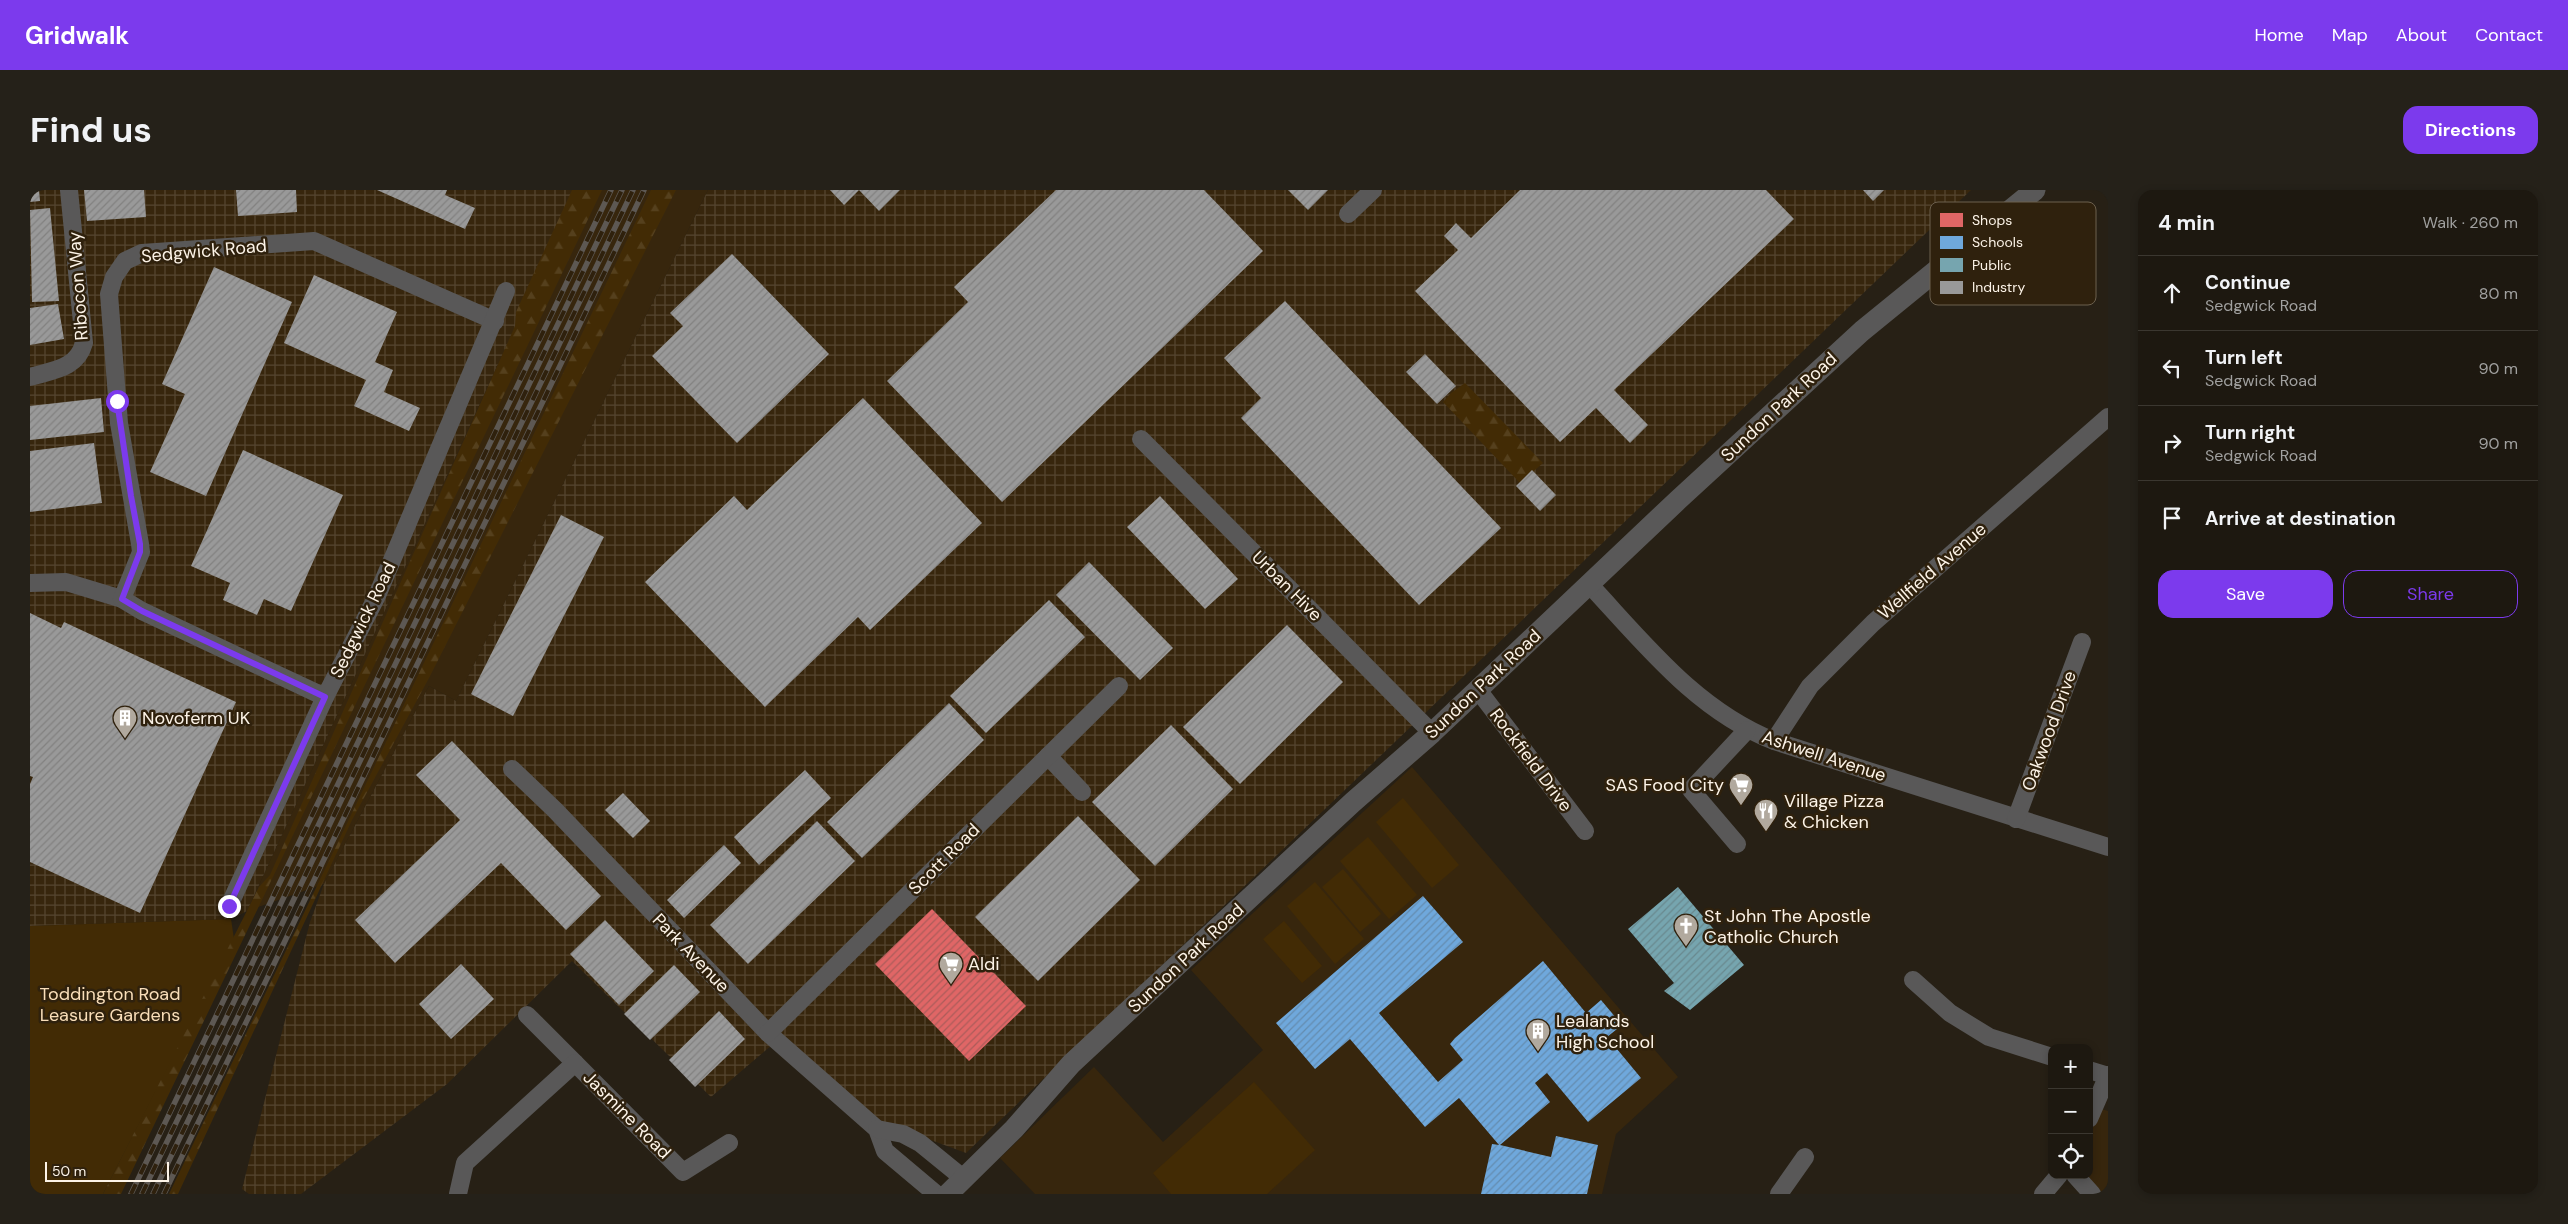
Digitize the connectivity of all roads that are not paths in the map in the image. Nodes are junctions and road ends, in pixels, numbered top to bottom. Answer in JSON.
{"nodes":[{"id":1,"x":69,"y":190,"type":"edge"},
{"id":2,"x":1373,"y":190,"type":"edge"},
{"id":3,"x":2035,"y":190,"type":"edge"},
{"id":4,"x":2020,"y":202,"type":"edge"},
{"id":5,"x":1348,"y":214,"type":"dead end"},
{"id":6,"x":1930,"y":276,"type":"edge"},
{"id":7,"x":506,"y":291,"type":"dead end"},
{"id":8,"x":495,"y":321,"type":"junction"},
{"id":9,"x":30,"y":377,"type":"edge"},
{"id":10,"x":2108,"y":417,"type":"edge"},
{"id":11,"x":1141,"y":439,"type":"dead end"},
{"id":12,"x":30,"y":582,"type":"edge"},
{"id":13,"x":1589,"y":584,"type":"junction"},
{"id":14,"x":122,"y":599,"type":"junction"},
{"id":15,"x":2082,"y":642,"type":"dead end"},
{"id":16,"x":1119,"y":686,"type":"dead end"},
{"id":17,"x":1478,"y":690,"type":"junction"},
{"id":18,"x":325,"y":697,"type":"junction"},
{"id":19,"x":1747,"y":730,"type":"junction"},
{"id":20,"x":1432,"y":733,"type":"junction"},
{"id":21,"x":1774,"y":741,"type":"junction"},
{"id":22,"x":1048,"y":756,"type":"junction"},
{"id":23,"x":512,"y":770,"type":"dead end"},
{"id":24,"x":1082,"y":792,"type":"dead end"},
{"id":25,"x":2016,"y":819,"type":"junction"},
{"id":26,"x":1585,"y":831,"type":"dead end"},
{"id":27,"x":1737,"y":844,"type":"dead end"},
{"id":28,"x":2108,"y":847,"type":"edge"},
{"id":29,"x":229,"y":906,"type":"dead end"},
{"id":30,"x":1913,"y":980,"type":"dead end"},
{"id":31,"x":527,"y":1015,"type":"dead end"},
{"id":32,"x":768,"y":1033,"type":"junction"},
{"id":33,"x":2048,"y":1057,"type":"edge"},
{"id":34,"x":575,"y":1062,"type":"junction"},
{"id":35,"x":2093,"y":1071,"type":"edge"},
{"id":36,"x":2108,"y":1075,"type":"edge"},
{"id":37,"x":2093,"y":1110,"type":"edge"},
{"id":38,"x":877,"y":1129,"type":"junction"},
{"id":39,"x":729,"y":1142,"type":"dead end"},
{"id":40,"x":1805,"y":1157,"type":"dead end"},
{"id":41,"x":963,"y":1178,"type":"junction"},
{"id":42,"x":2056,"y":1179,"type":"edge"},
{"id":43,"x":2079,"y":1179,"type":"edge"},
{"id":44,"x":454,"y":1193,"type":"edge"},
{"id":45,"x":936,"y":1194,"type":"edge"},
{"id":46,"x":948,"y":1194,"type":"edge"},
{"id":47,"x":1779,"y":1194,"type":"edge"},
{"id":48,"x":2043,"y":1194,"type":"edge"},
{"id":49,"x":2092,"y":1194,"type":"edge"}],
"edges":[{"from":1,"to":9,"type":"street","name":"Ribocon Way"},
{"from":2,"to":5,"type":"street"},
{"from":3,"to":4,"type":"street","name":"Sundon Park Road"},
{"from":6,"to":13,"type":"street","name":"Sundon Park Road"},
{"from":7,"to":8,"type":"street","name":"Sedgwick Road"},
{"from":8,"to":14,"type":"street","name":"Sedgwick Road"},
{"from":8,"to":18,"type":"street","name":"Sedgwick Road"},
{"from":10,"to":21,"type":"street","name":"Wellfield Avenue"},
{"from":11,"to":20,"type":"street","name":"Urban Hive"},
{"from":12,"to":14,"type":"street","name":"Sedgwick Road"},
{"from":13,"to":17,"type":"street","name":"Sundon Park Road"},
{"from":13,"to":19,"type":"street","name":"Ashwell Avenue"},
{"from":14,"to":18,"type":"street","name":"Sedgwick Road"},
{"from":15,"to":25,"type":"street","name":"Oakwood Drive"},
{"from":16,"to":22,"type":"street","name":"Scott Road"},
{"from":17,"to":20,"type":"street","name":"Sundon Park Road"},
{"from":17,"to":26,"type":"street","name":"Rockfield Drive"},
{"from":18,"to":29,"type":"street","name":"Sedgwick Road"},
{"from":19,"to":21,"type":"street","name":"Ashwell Avenue"},
{"from":19,"to":27,"type":"street"},
{"from":20,"to":41,"type":"street","name":"Sundon Park Road"},
{"from":21,"to":25,"type":"street","name":"Ashwell Avenue"},
{"from":22,"to":24,"type":"street"},
{"from":22,"to":32,"type":"street","name":"Scott Road"},
{"from":23,"to":32,"type":"street","name":"Park Avenue"},
{"from":25,"to":28,"type":"street","name":"Ashwell Avenue"},
{"from":30,"to":33,"type":"street"},
{"from":31,"to":34,"type":"street"},
{"from":32,"to":38,"type":"street","name":"Park Avenue"},
{"from":34,"to":39,"type":"street","name":"Jasmine Road"},
{"from":34,"to":44,"type":"street","name":"Jasmine Road"},
{"from":35,"to":36,"type":"street"},
{"from":36,"to":37,"type":"street"},
{"from":38,"to":41,"type":"street"},
{"from":38,"to":45,"type":"street","name":"Park Avenue"},
{"from":40,"to":47,"type":"street"},
{"from":41,"to":46,"type":"street","name":"Sundon Park Road"},
{"from":42,"to":48,"type":"street"},
{"from":43,"to":49,"type":"street"}]}
